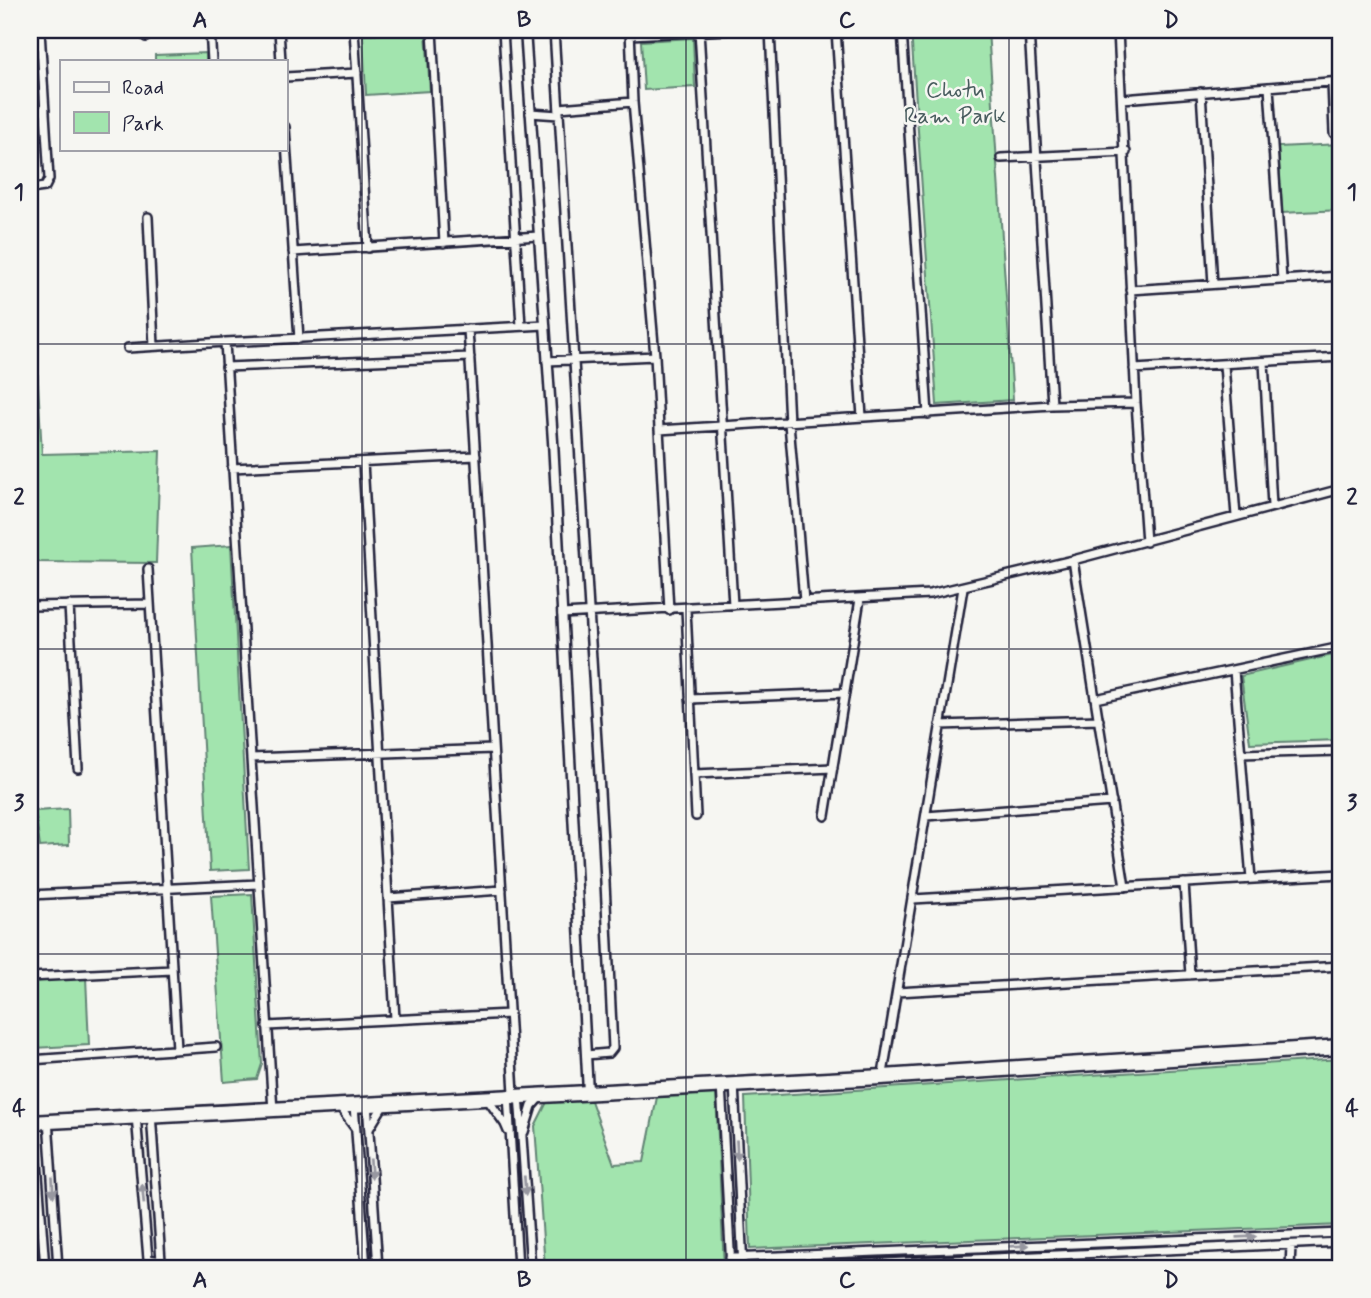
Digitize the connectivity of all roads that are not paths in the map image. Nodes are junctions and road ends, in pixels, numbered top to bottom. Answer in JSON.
{"nodes":[{"id":1,"x":40,"y":30,"type":"edge"},
{"id":2,"x":210,"y":30,"type":"edge"},
{"id":3,"x":279,"y":30,"type":"edge"},
{"id":4,"x":354,"y":30,"type":"edge"},
{"id":5,"x":432,"y":30,"type":"edge"},
{"id":6,"x":503,"y":30,"type":"edge"},
{"id":7,"x":525,"y":30,"type":"edge"},
{"id":8,"x":554,"y":30,"type":"edge"},
{"id":9,"x":729,"y":30,"type":"edge"},
{"id":10,"x":770,"y":30,"type":"edge"},
{"id":11,"x":836,"y":30,"type":"edge"},
{"id":12,"x":902,"y":30,"type":"edge"},
{"id":13,"x":1029,"y":30,"type":"edge"},
{"id":14,"x":1118,"y":30,"type":"edge"},
{"id":15,"x":699,"y":31,"type":"edge"},
{"id":16,"x":630,"y":32,"type":"edge"},
{"id":17,"x":212,"y":60,"type":"edge"},
{"id":18,"x":281,"y":60,"type":"edge"},
{"id":19,"x":357,"y":73,"type":"junction"},
{"id":20,"x":287,"y":77,"type":"edge"},
{"id":21,"x":1341,"y":81,"type":"edge"},
{"id":22,"x":1332,"y":82,"type":"junction"},
{"id":23,"x":1269,"y":87,"type":"junction"},
{"id":24,"x":1201,"y":92,"type":"junction"},
{"id":25,"x":1122,"y":99,"type":"junction"},
{"id":26,"x":634,"y":102,"type":"junction"},
{"id":27,"x":45,"y":110,"type":"junction"},
{"id":28,"x":30,"y":111,"type":"edge"},
{"id":29,"x":559,"y":111,"type":"junction"},
{"id":30,"x":530,"y":113,"type":"junction"},
{"id":31,"x":1334,"y":133,"type":"dead end"},
{"id":32,"x":286,"y":150,"type":"edge"},
{"id":33,"x":1126,"y":152,"type":"junction"},
{"id":34,"x":1037,"y":156,"type":"junction"},
{"id":35,"x":1001,"y":158,"type":"dead end"},
{"id":36,"x":30,"y":189,"type":"edge"},
{"id":37,"x":148,"y":217,"type":"dead end"},
{"id":38,"x":539,"y":236,"type":"junction"},
{"id":39,"x":516,"y":239,"type":"junction"},
{"id":40,"x":444,"y":243,"type":"junction"},
{"id":41,"x":368,"y":248,"type":"junction"},
{"id":42,"x":293,"y":252,"type":"junction"},
{"id":43,"x":1341,"y":276,"type":"edge"},
{"id":44,"x":1282,"y":280,"type":"junction"},
{"id":45,"x":1213,"y":284,"type":"junction"},
{"id":46,"x":1130,"y":290,"type":"junction"},
{"id":47,"x":545,"y":325,"type":"junction"},
{"id":48,"x":521,"y":326,"type":"junction"},
{"id":49,"x":468,"y":329,"type":"junction"},
{"id":50,"x":299,"y":338,"type":"junction"},
{"id":51,"x":225,"y":342,"type":"junction"},
{"id":52,"x":154,"y":346,"type":"junction"},
{"id":53,"x":128,"y":348,"type":"dead end"},
{"id":54,"x":655,"y":356,"type":"junction"},
{"id":55,"x":470,"y":357,"type":"junction"},
{"id":56,"x":1341,"y":357,"type":"edge"},
{"id":57,"x":574,"y":360,"type":"junction"},
{"id":58,"x":547,"y":361,"type":"junction"},
{"id":59,"x":1264,"y":362,"type":"junction"},
{"id":60,"x":1224,"y":365,"type":"junction"},
{"id":61,"x":226,"y":367,"type":"junction"},
{"id":62,"x":1134,"y":369,"type":"junction"},
{"id":63,"x":1136,"y":403,"type":"junction"},
{"id":64,"x":1052,"y":405,"type":"junction"},
{"id":65,"x":928,"y":414,"type":"junction"},
{"id":66,"x":862,"y":417,"type":"junction"},
{"id":67,"x":789,"y":423,"type":"junction"},
{"id":68,"x":723,"y":426,"type":"junction"},
{"id":69,"x":659,"y":430,"type":"junction"},
{"id":70,"x":476,"y":456,"type":"junction"},
{"id":71,"x":363,"y":462,"type":"junction"},
{"id":72,"x":232,"y":468,"type":"junction"},
{"id":73,"x":1341,"y":489,"type":"edge"},
{"id":74,"x":1272,"y":506,"type":"junction"},
{"id":75,"x":1236,"y":516,"type":"junction"},
{"id":76,"x":1146,"y":542,"type":"junction"},
{"id":77,"x":1073,"y":560,"type":"junction"},
{"id":78,"x":148,"y":569,"type":"dead end"},
{"id":79,"x":963,"y":588,"type":"junction"},
{"id":80,"x":859,"y":599,"type":"junction"},
{"id":81,"x":804,"y":601,"type":"junction"},
{"id":82,"x":150,"y":604,"type":"junction"},
{"id":83,"x":69,"y":605,"type":"junction"},
{"id":84,"x":733,"y":605,"type":"junction"},
{"id":85,"x":30,"y":606,"type":"edge"},
{"id":86,"x":686,"y":609,"type":"junction"},
{"id":87,"x":669,"y":610,"type":"junction"},
{"id":88,"x":589,"y":612,"type":"junction"},
{"id":89,"x":562,"y":614,"type":"junction"},
{"id":90,"x":1341,"y":647,"type":"edge"},
{"id":91,"x":1234,"y":670,"type":"junction"},
{"id":92,"x":845,"y":693,"type":"junction"},
{"id":93,"x":690,"y":699,"type":"junction"},
{"id":94,"x":1096,"y":699,"type":"junction"},
{"id":95,"x":1099,"y":720,"type":"junction"},
{"id":96,"x":940,"y":726,"type":"junction"},
{"id":97,"x":494,"y":749,"type":"junction"},
{"id":98,"x":1341,"y":751,"type":"edge"},
{"id":99,"x":380,"y":753,"type":"junction"},
{"id":100,"x":1241,"y":754,"type":"junction"},
{"id":101,"x":251,"y":758,"type":"junction"},
{"id":102,"x":78,"y":768,"type":"dead end"},
{"id":103,"x":833,"y":768,"type":"junction"},
{"id":104,"x":694,"y":774,"type":"junction"},
{"id":105,"x":1112,"y":802,"type":"junction"},
{"id":106,"x":696,"y":816,"type":"dead end"},
{"id":107,"x":825,"y":816,"type":"dead end"},
{"id":108,"x":926,"y":816,"type":"junction"},
{"id":109,"x":1341,"y":874,"type":"edge"},
{"id":110,"x":1251,"y":879,"type":"junction"},
{"id":111,"x":1184,"y":883,"type":"junction"},
{"id":112,"x":258,"y":884,"type":"junction"},
{"id":113,"x":167,"y":886,"type":"junction"},
{"id":114,"x":1125,"y":887,"type":"junction"},
{"id":115,"x":502,"y":890,"type":"junction"},
{"id":116,"x":30,"y":895,"type":"edge"},
{"id":117,"x":388,"y":898,"type":"junction"},
{"id":118,"x":913,"y":900,"type":"junction"},
{"id":119,"x":1341,"y":966,"type":"edge"},
{"id":120,"x":172,"y":970,"type":"junction"},
{"id":121,"x":1190,"y":975,"type":"junction"},
{"id":122,"x":30,"y":977,"type":"edge"},
{"id":123,"x":897,"y":992,"type":"junction"},
{"id":124,"x":510,"y":1014,"type":"junction"},
{"id":125,"x":395,"y":1019,"type":"junction"},
{"id":126,"x":267,"y":1026,"type":"junction"},
{"id":127,"x":1341,"y":1044,"type":"edge"},
{"id":128,"x":216,"y":1047,"type":"dead end"},
{"id":129,"x":177,"y":1049,"type":"junction"},
{"id":130,"x":1341,"y":1050,"type":"edge"},
{"id":131,"x":586,"y":1055,"type":"junction"},
{"id":132,"x":30,"y":1060,"type":"edge"},
{"id":133,"x":882,"y":1077,"type":"junction"},
{"id":134,"x":734,"y":1085,"type":"junction"},
{"id":135,"x":721,"y":1086,"type":"junction"},
{"id":136,"x":589,"y":1092,"type":"junction"},
{"id":137,"x":514,"y":1096,"type":"junction"},
{"id":138,"x":539,"y":1098,"type":"junction"},
{"id":139,"x":488,"y":1100,"type":"junction"},
{"id":140,"x":354,"y":1104,"type":"junction"},
{"id":141,"x":367,"y":1104,"type":"junction"},
{"id":142,"x":383,"y":1106,"type":"junction"},
{"id":143,"x":340,"y":1108,"type":"junction"},
{"id":144,"x":272,"y":1109,"type":"junction"},
{"id":145,"x":137,"y":1116,"type":"junction"},
{"id":146,"x":151,"y":1116,"type":"junction"},
{"id":147,"x":49,"y":1121,"type":"junction"},
{"id":148,"x":32,"y":1122,"type":"edge"},
{"id":149,"x":356,"y":1129,"type":"junction"},
{"id":150,"x":369,"y":1130,"type":"junction"},
{"id":151,"x":511,"y":1142,"type":"junction"},
{"id":152,"x":523,"y":1144,"type":"junction"},
{"id":153,"x":1341,"y":1233,"type":"edge"},
{"id":154,"x":1341,"y":1242,"type":"edge"},
{"id":155,"x":1291,"y":1245,"type":"junction"},
{"id":156,"x":730,"y":1258,"type":"junction"},
{"id":157,"x":742,"y":1258,"type":"junction"},
{"id":158,"x":45,"y":1268,"type":"edge"},
{"id":159,"x":58,"y":1268,"type":"edge"},
{"id":160,"x":366,"y":1268,"type":"edge"},
{"id":161,"x":378,"y":1268,"type":"edge"},
{"id":162,"x":518,"y":1268,"type":"edge"},
{"id":163,"x":531,"y":1268,"type":"edge"},
{"id":164,"x":731,"y":1268,"type":"edge"},
{"id":165,"x":743,"y":1268,"type":"edge"},
{"id":166,"x":776,"y":1268,"type":"edge"},
{"id":167,"x":1290,"y":1268,"type":"edge"}],
"edges":[{"from":1,"to":27,"type":"street"},
{"from":2,"to":17,"type":"street"},
{"from":3,"to":18,"type":"street"},
{"from":4,"to":19,"type":"street"},
{"from":5,"to":40,"type":"street"},
{"from":6,"to":39,"type":"street"},
{"from":7,"to":30,"type":"street"},
{"from":8,"to":29,"type":"street"},
{"from":9,"to":15,"type":"street"},
{"from":10,"to":67,"type":"street"},
{"from":11,"to":66,"type":"street"},
{"from":12,"to":65,"type":"street"},
{"from":13,"to":34,"type":"street"},
{"from":14,"to":25,"type":"street"},
{"from":15,"to":16,"type":"street"},
{"from":15,"to":68,"type":"street"},
{"from":16,"to":26,"type":"street"},
{"from":19,"to":20,"type":"street"},
{"from":19,"to":41,"type":"street"},
{"from":21,"to":22,"type":"street"},
{"from":22,"to":23,"type":"street"},
{"from":22,"to":31,"type":"street"},
{"from":23,"to":24,"type":"street"},
{"from":23,"to":44,"type":"street"},
{"from":24,"to":25,"type":"street"},
{"from":24,"to":45,"type":"street"},
{"from":25,"to":33,"type":"street"},
{"from":26,"to":29,"type":"street"},
{"from":26,"to":54,"type":"street"},
{"from":27,"to":28,"type":"street"},
{"from":27,"to":36,"type":"street"},
{"from":29,"to":30,"type":"street"},
{"from":29,"to":57,"type":"street"},
{"from":30,"to":38,"type":"street"},
{"from":32,"to":42,"type":"street"},
{"from":33,"to":34,"type":"street"},
{"from":33,"to":46,"type":"street"},
{"from":34,"to":35,"type":"street"},
{"from":34,"to":64,"type":"street"},
{"from":37,"to":52,"type":"street"},
{"from":38,"to":39,"type":"street"},
{"from":38,"to":47,"type":"street"},
{"from":39,"to":40,"type":"street"},
{"from":39,"to":48,"type":"street"},
{"from":40,"to":41,"type":"street"},
{"from":41,"to":42,"type":"street"},
{"from":42,"to":50,"type":"street"},
{"from":43,"to":44,"type":"street"},
{"from":44,"to":45,"type":"street"},
{"from":45,"to":46,"type":"street"},
{"from":46,"to":62,"type":"street"},
{"from":47,"to":48,"type":"street"},
{"from":47,"to":58,"type":"street"},
{"from":48,"to":49,"type":"street"},
{"from":49,"to":50,"type":"street"},
{"from":49,"to":55,"type":"street"},
{"from":50,"to":51,"type":"street"},
{"from":51,"to":52,"type":"street"},
{"from":51,"to":61,"type":"street"},
{"from":52,"to":53,"type":"street"},
{"from":54,"to":57,"type":"street"},
{"from":54,"to":69,"type":"street"},
{"from":55,"to":61,"type":"street"},
{"from":55,"to":70,"type":"street"},
{"from":56,"to":59,"type":"street"},
{"from":57,"to":58,"type":"street"},
{"from":57,"to":88,"type":"street"},
{"from":58,"to":89,"type":"street"},
{"from":59,"to":60,"type":"street"},
{"from":59,"to":74,"type":"street"},
{"from":60,"to":62,"type":"street"},
{"from":60,"to":75,"type":"street"},
{"from":61,"to":72,"type":"street"},
{"from":62,"to":63,"type":"street"},
{"from":63,"to":64,"type":"street"},
{"from":63,"to":76,"type":"street"},
{"from":64,"to":65,"type":"street"},
{"from":65,"to":66,"type":"street"},
{"from":66,"to":67,"type":"street"},
{"from":67,"to":68,"type":"street"},
{"from":67,"to":81,"type":"street"},
{"from":68,"to":69,"type":"street"},
{"from":68,"to":84,"type":"street"},
{"from":69,"to":87,"type":"street"},
{"from":70,"to":71,"type":"street"},
{"from":70,"to":97,"type":"street"},
{"from":71,"to":72,"type":"street"},
{"from":71,"to":99,"type":"street"},
{"from":72,"to":101,"type":"street"},
{"from":73,"to":74,"type":"street"},
{"from":74,"to":75,"type":"street"},
{"from":75,"to":76,"type":"street"},
{"from":76,"to":77,"type":"street"},
{"from":77,"to":79,"type":"street"},
{"from":77,"to":94,"type":"street"},
{"from":78,"to":82,"type":"street"},
{"from":79,"to":80,"type":"street"},
{"from":79,"to":96,"type":"street"},
{"from":80,"to":81,"type":"street"},
{"from":80,"to":92,"type":"street"},
{"from":81,"to":84,"type":"street"},
{"from":82,"to":83,"type":"street"},
{"from":82,"to":113,"type":"street"},
{"from":83,"to":85,"type":"street"},
{"from":83,"to":102,"type":"street"},
{"from":84,"to":86,"type":"street"},
{"from":86,"to":87,"type":"street"},
{"from":86,"to":93,"type":"street"},
{"from":87,"to":88,"type":"street"},
{"from":88,"to":89,"type":"street"},
{"from":88,"to":131,"type":"street"},
{"from":89,"to":131,"type":"street"},
{"from":90,"to":91,"type":"street"},
{"from":91,"to":94,"type":"street"},
{"from":91,"to":100,"type":"street"},
{"from":92,"to":93,"type":"street"},
{"from":92,"to":103,"type":"street"},
{"from":93,"to":104,"type":"street"},
{"from":94,"to":95,"type":"street"},
{"from":95,"to":96,"type":"street"},
{"from":95,"to":105,"type":"street"},
{"from":96,"to":108,"type":"street"},
{"from":97,"to":99,"type":"street"},
{"from":97,"to":115,"type":"street"},
{"from":98,"to":100,"type":"street"},
{"from":99,"to":101,"type":"street"},
{"from":99,"to":117,"type":"street"},
{"from":100,"to":110,"type":"street"},
{"from":101,"to":112,"type":"street"},
{"from":103,"to":104,"type":"street"},
{"from":103,"to":107,"type":"street"},
{"from":104,"to":106,"type":"street"},
{"from":105,"to":108,"type":"street"},
{"from":105,"to":114,"type":"street"},
{"from":108,"to":118,"type":"street"},
{"from":109,"to":110,"type":"street"},
{"from":110,"to":111,"type":"street"},
{"from":111,"to":114,"type":"street"},
{"from":111,"to":121,"type":"street"},
{"from":112,"to":113,"type":"street"},
{"from":112,"to":126,"type":"street"},
{"from":113,"to":116,"type":"street"},
{"from":113,"to":120,"type":"street"},
{"from":114,"to":118,"type":"street"},
{"from":115,"to":117,"type":"street"},
{"from":115,"to":124,"type":"street"},
{"from":117,"to":125,"type":"street"},
{"from":118,"to":123,"type":"street"},
{"from":119,"to":121,"type":"street"},
{"from":120,"to":122,"type":"street"},
{"from":120,"to":129,"type":"street"},
{"from":121,"to":123,"type":"street"},
{"from":123,"to":133,"type":"street"},
{"from":124,"to":125,"type":"street"},
{"from":124,"to":137,"type":"street"},
{"from":125,"to":126,"type":"street"},
{"from":126,"to":144,"type":"street"},
{"from":127,"to":133,"type":"street"},
{"from":128,"to":129,"type":"street"},
{"from":129,"to":132,"type":"street"},
{"from":130,"to":133,"type":"street"},
{"from":131,"to":136,"type":"street"},
{"from":133,"to":134,"type":"street"},
{"from":134,"to":135,"type":"street"},
{"from":134,"to":157,"type":"street","one_way":true},
{"from":135,"to":136,"type":"street"},
{"from":135,"to":156,"type":"street"},
{"from":136,"to":137,"type":"street"},
{"from":136,"to":138,"type":"street"},
{"from":137,"to":138,"type":"street"},
{"from":137,"to":139,"type":"street"},
{"from":137,"to":141,"type":"street"},
{"from":137,"to":151,"type":"street"},
{"from":137,"to":152,"type":"street"},
{"from":138,"to":152,"type":"street"},
{"from":139,"to":142,"type":"street"},
{"from":139,"to":151,"type":"street"},
{"from":140,"to":141,"type":"street"},
{"from":140,"to":143,"type":"street"},
{"from":140,"to":144,"type":"street"},
{"from":140,"to":149,"type":"street"},
{"from":141,"to":142,"type":"street"},
{"from":141,"to":150,"type":"street"},
{"from":142,"to":150,"type":"street"},
{"from":143,"to":144,"type":"street"},
{"from":143,"to":149,"type":"street"},
{"from":144,"to":146,"type":"street"},
{"from":145,"to":146,"type":"street"},
{"from":146,"to":145,"type":"street","one_way":true},
{"from":145,"to":147,"type":"street"},
{"from":147,"to":148,"type":"street"},
{"from":147,"to":159,"type":"street","one_way":true},
{"from":148,"to":158,"type":"street"},
{"from":149,"to":160,"type":"street"},
{"from":150,"to":161,"type":"street","one_way":true},
{"from":151,"to":162,"type":"street"},
{"from":152,"to":163,"type":"street","one_way":true},
{"from":157,"to":153,"type":"street","one_way":true},
{"from":154,"to":155,"type":"street"},
{"from":155,"to":166,"type":"street"},
{"from":155,"to":167,"type":"street"},
{"from":156,"to":157,"type":"street"},
{"from":156,"to":164,"type":"street"},
{"from":157,"to":165,"type":"street"}]}
